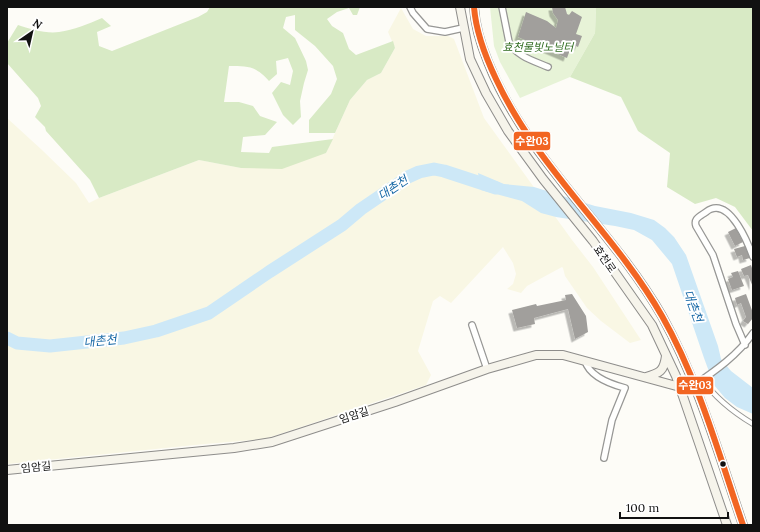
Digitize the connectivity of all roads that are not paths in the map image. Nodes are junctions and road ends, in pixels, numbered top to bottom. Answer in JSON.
{"nodes":[{"id":1,"x":410,"y":7,"type":"edge"},
{"id":2,"x":460,"y":7,"type":"edge"},
{"id":3,"x":474,"y":7,"type":"edge"},
{"id":4,"x":502,"y":7,"type":"edge"},
{"id":5,"x":464,"y":28,"type":"junction"},
{"id":6,"x":548,"y":67,"type":"dead end"},
{"id":7,"x":753,"y":257,"type":"edge"},
{"id":8,"x":472,"y":325,"type":"dead end"},
{"id":9,"x":753,"y":334,"type":"edge"},
{"id":10,"x":745,"y":345,"type":"junction"},
{"id":11,"x":666,"y":355,"type":"junction"},
{"id":12,"x":585,"y":361,"type":"junction"},
{"id":13,"x":487,"y":369,"type":"junction"},
{"id":14,"x":646,"y":377,"type":"junction"},
{"id":15,"x":704,"y":379,"type":"junction"},
{"id":16,"x":694,"y":386,"type":"junction"},
{"id":17,"x":680,"y":387,"type":"junction"},
{"id":18,"x":753,"y":424,"type":"edge"},
{"id":19,"x":604,"y":458,"type":"dead end"},
{"id":20,"x":7,"y":470,"type":"edge"},
{"id":21,"x":727,"y":525,"type":"edge"},
{"id":22,"x":742,"y":525,"type":"edge"}],
"edges":[{"from":1,"to":5,"type":"street"},
{"from":2,"to":5,"type":"main road","name":"효천로"},
{"from":3,"to":16,"type":"main road","name":"효천로"},
{"from":4,"to":6,"type":"street"},
{"from":5,"to":11,"type":"main road","name":"효천로"},
{"from":7,"to":10,"type":"street"},
{"from":8,"to":13,"type":"street"},
{"from":9,"to":10,"type":"street"},
{"from":10,"to":15,"type":"street"},
{"from":11,"to":14,"type":"main road"},
{"from":11,"to":17,"type":"main road","name":"효천로"},
{"from":12,"to":13,"type":"main road","name":"임암길"},
{"from":12,"to":14,"type":"main road","name":"임암길"},
{"from":12,"to":19,"type":"street"},
{"from":13,"to":20,"type":"main road","name":"임암길"},
{"from":14,"to":17,"type":"main road","name":"임암길"},
{"from":15,"to":16,"type":"street"},
{"from":15,"to":18,"type":"street"},
{"from":16,"to":17,"type":"main road","name":"임암길"},
{"from":16,"to":22,"type":"main road","name":"효천로"},
{"from":17,"to":21,"type":"main road","name":"효천로"}]}
